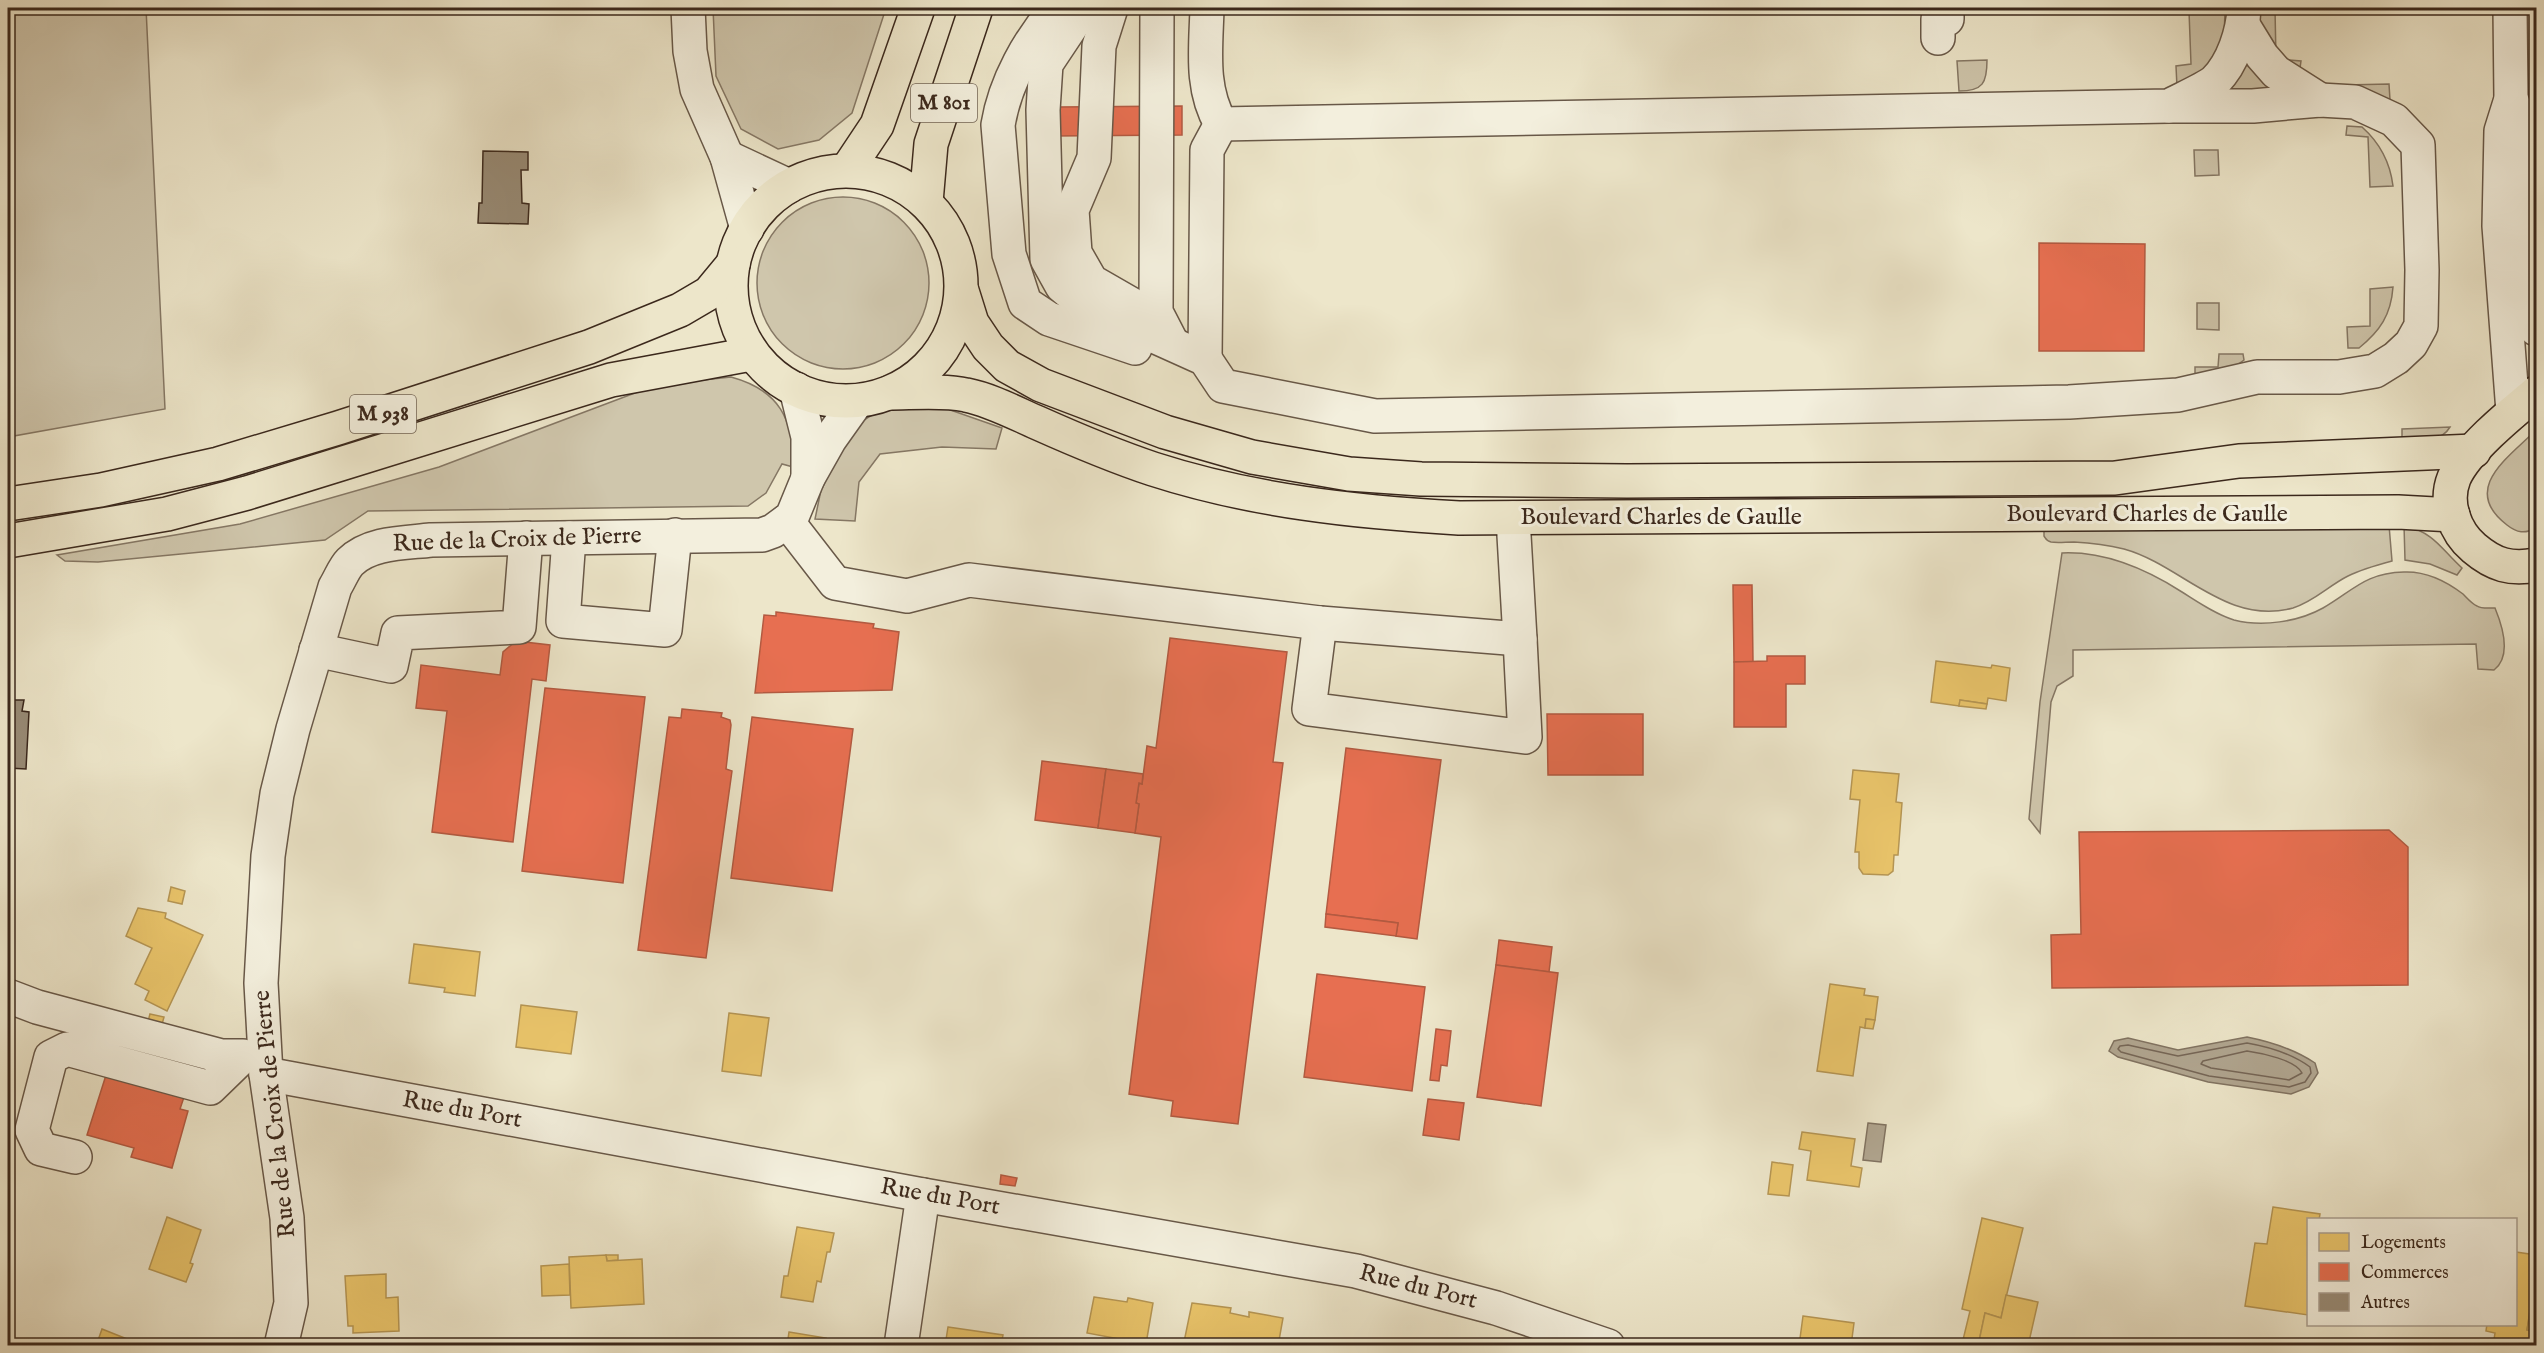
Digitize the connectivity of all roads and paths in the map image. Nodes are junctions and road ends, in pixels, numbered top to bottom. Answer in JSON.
{"nodes":[{"id":1,"x":687,"y":8,"type":"edge"},
{"id":2,"x":918,"y":8,"type":"edge"},
{"id":3,"x":976,"y":8,"type":"edge"},
{"id":4,"x":1057,"y":8,"type":"edge"},
{"id":5,"x":1094,"y":8,"type":"edge"},
{"id":6,"x":1111,"y":8,"type":"edge"},
{"id":7,"x":1157,"y":8,"type":"edge"},
{"id":8,"x":1207,"y":8,"type":"edge"},
{"id":9,"x":2510,"y":8,"type":"edge"},
{"id":10,"x":2244,"y":16,"type":"edge"},
{"id":11,"x":2511,"y":99,"type":"junction"},
{"id":12,"x":2320,"y":100,"type":"junction"},
{"id":13,"x":2169,"y":106,"type":"junction"},
{"id":14,"x":1221,"y":124,"type":"junction"},
{"id":15,"x":727,"y":157,"type":"junction"},
{"id":16,"x":847,"y":170,"type":"junction"},
{"id":17,"x":789,"y":186,"type":"junction"},
{"id":18,"x":926,"y":202,"type":"junction"},
{"id":19,"x":747,"y":229,"type":"junction"},
{"id":20,"x":733,"y":264,"type":"junction"},
{"id":21,"x":962,"y":291,"type":"junction"},
{"id":22,"x":2536,"y":329,"type":"edge"},
{"id":23,"x":1159,"y":338,"type":"junction"},
{"id":24,"x":750,"y":354,"type":"junction"},
{"id":25,"x":1205,"y":359,"type":"junction"},
{"id":26,"x":796,"y":389,"type":"junction"},
{"id":27,"x":889,"y":393,"type":"junction"},
{"id":28,"x":856,"y":400,"type":"junction"},
{"id":29,"x":2525,"y":403,"type":"edge"},
{"id":30,"x":2474,"y":451,"type":"junction"},
{"id":31,"x":808,"y":478,"type":"junction"},
{"id":32,"x":8,"y":504,"type":"edge"},
{"id":33,"x":2452,"y":515,"type":"junction"},
{"id":34,"x":1513,"y":518,"type":"junction"},
{"id":35,"x":787,"y":521,"type":"junction"},
{"id":36,"x":675,"y":535,"type":"junction"},
{"id":37,"x":526,"y":538,"type":"junction"},
{"id":38,"x":569,"y":538,"type":"junction"},
{"id":39,"x":8,"y":541,"type":"edge"},
{"id":40,"x":2536,"y":565,"type":"edge"},
{"id":41,"x":1320,"y":623,"type":"junction"},
{"id":42,"x":1520,"y":639,"type":"junction"},
{"id":43,"x":316,"y":650,"type":"junction"},
{"id":44,"x":8,"y":996,"type":"edge"},
{"id":45,"x":266,"y":1074,"type":"junction"},
{"id":46,"x":75,"y":1157,"type":"dead end"},
{"id":47,"x":923,"y":1195,"type":"junction"},
{"id":48,"x":281,"y":1346,"type":"edge"},
{"id":49,"x":901,"y":1346,"type":"edge"},
{"id":50,"x":1608,"y":1346,"type":"edge"}],
"edges":[{"from":1,"to":15,"type":"street"},
{"from":2,"to":16,"type":"main road","number":"M 801"},
{"from":3,"to":18,"type":"main road","number":"M 801"},
{"from":4,"to":25,"type":"street"},
{"from":5,"to":23,"type":"street"},
{"from":6,"to":23,"type":"street"},
{"from":7,"to":23,"type":"street"},
{"from":8,"to":14,"type":"street"},
{"from":9,"to":11,"type":"street"},
{"from":10,"to":12,"type":"street"},
{"from":10,"to":13,"type":"street"},
{"from":11,"to":22,"type":"street"},
{"from":11,"to":29,"type":"street"},
{"from":12,"to":13,"type":"street"},
{"from":12,"to":25,"type":"street"},
{"from":13,"to":14,"type":"street"},
{"from":14,"to":25,"type":"street"},
{"from":15,"to":17,"type":"street"},
{"from":15,"to":19,"type":"street"},
{"from":16,"to":17,"type":"main road"},
{"from":16,"to":18,"type":"main road"},
{"from":17,"to":19,"type":"main road"},
{"from":18,"to":21,"type":"main road"},
{"from":19,"to":20,"type":"main road"},
{"from":20,"to":24,"type":"main road"},
{"from":20,"to":32,"type":"main road","number":"M 938"},
{"from":21,"to":27,"type":"main road"},
{"from":21,"to":30,"type":"main road","name":"Boulevard Charles de Gaulle"},
{"from":23,"to":25,"type":"street"},
{"from":24,"to":26,"type":"main road"},
{"from":24,"to":39,"type":"main road","number":"M 938"},
{"from":26,"to":28,"type":"main road"},
{"from":26,"to":31,"type":"street"},
{"from":27,"to":28,"type":"main road"},
{"from":27,"to":34,"type":"main road","name":"Boulevard Charles de Gaulle"},
{"from":28,"to":31,"type":"street"},
{"from":29,"to":30,"type":"main road"},
{"from":30,"to":33,"type":"main road"},
{"from":31,"to":35,"type":"street"},
{"from":33,"to":34,"type":"main road","name":"Boulevard Charles de Gaulle"},
{"from":33,"to":40,"type":"main road"},
{"from":34,"to":42,"type":"street"},
{"from":35,"to":36,"type":"street","name":"Rue de la Croix de Pierre"},
{"from":35,"to":41,"type":"street"},
{"from":36,"to":38,"type":"street","name":"Rue de la Croix de Pierre"},
{"from":36,"to":38,"type":"street"},
{"from":37,"to":38,"type":"street","name":"Rue de la Croix de Pierre"},
{"from":37,"to":43,"type":"street","name":"Rue de la Croix de Pierre"},
{"from":37,"to":43,"type":"street"},
{"from":41,"to":42,"type":"street"},
{"from":41,"to":42,"type":"street"},
{"from":43,"to":45,"type":"street","name":"Rue de la Croix de Pierre"},
{"from":44,"to":46,"type":"street"},
{"from":45,"to":47,"type":"street","name":"Rue du Port"},
{"from":45,"to":48,"type":"street","name":"Rue de la Croix de Pierre"},
{"from":47,"to":49,"type":"street"},
{"from":47,"to":50,"type":"street","name":"Rue du Port"}]}
